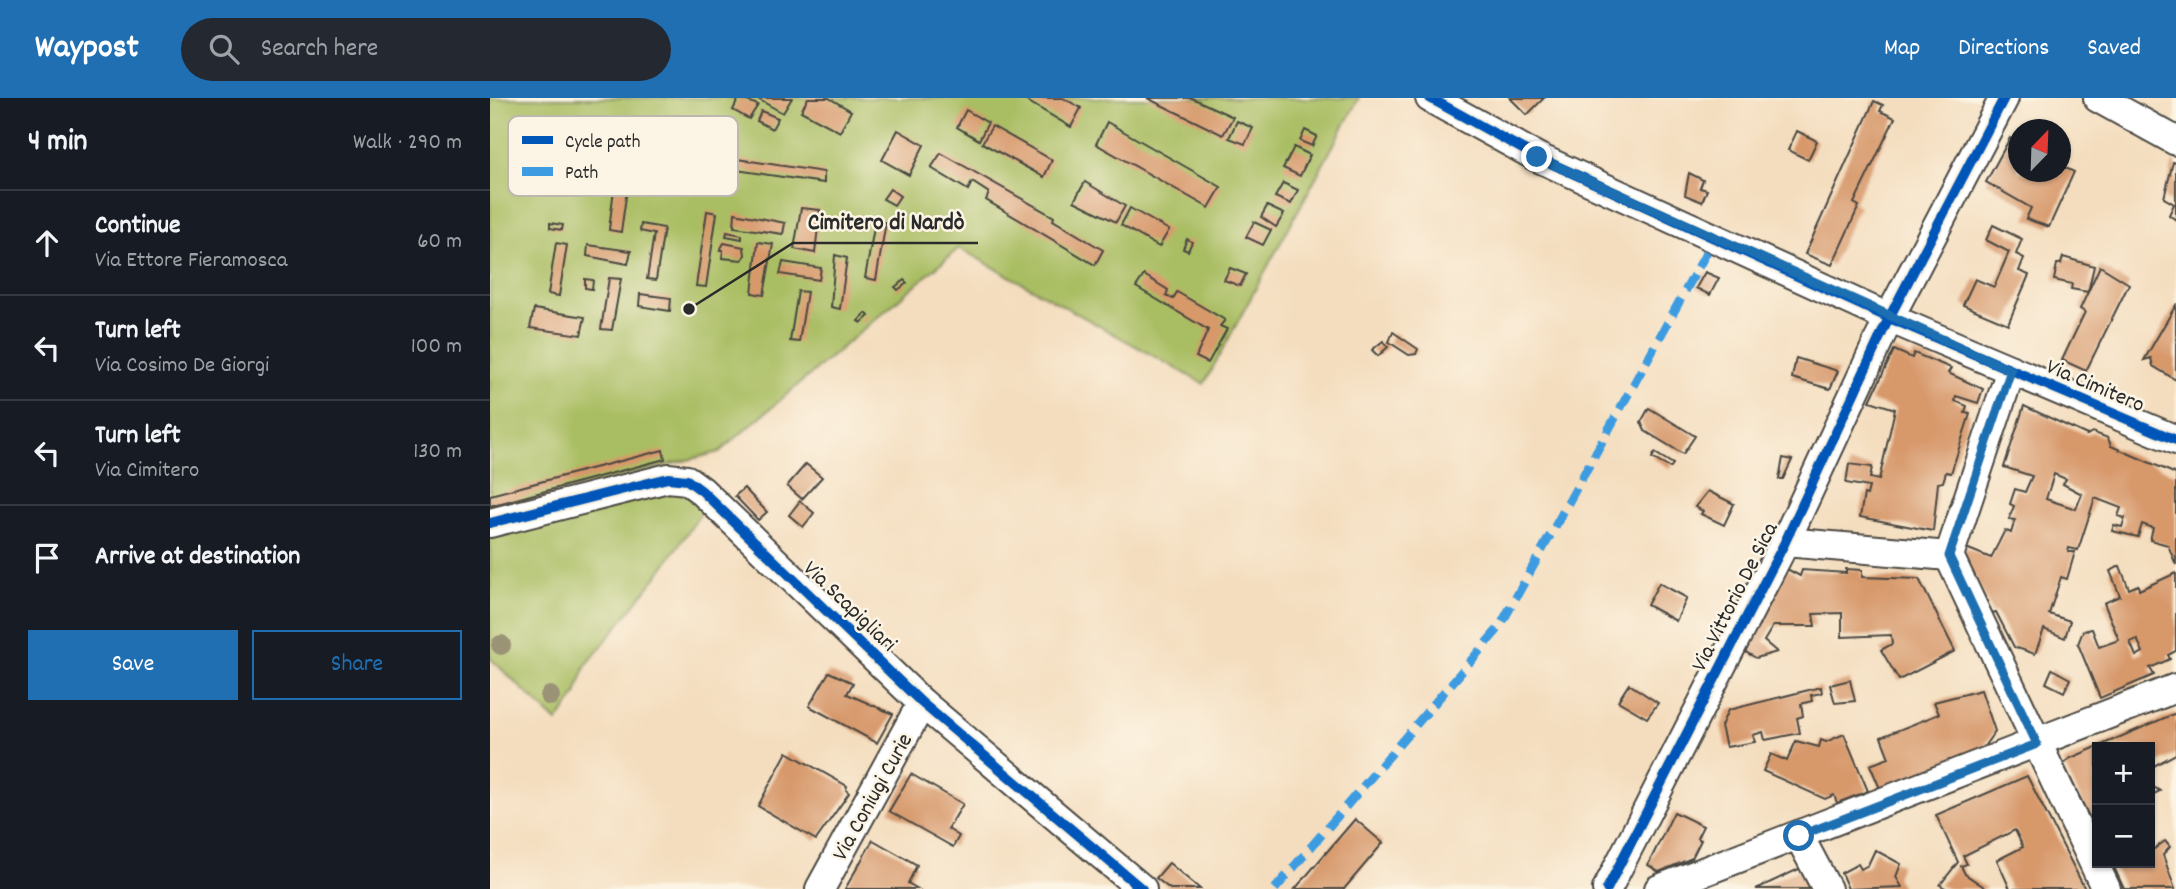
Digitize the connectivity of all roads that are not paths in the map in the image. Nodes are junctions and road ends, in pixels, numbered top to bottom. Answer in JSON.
{"nodes":[{"id":1,"x":1430,"y":98,"type":"edge"},
{"id":2,"x":2004,"y":98,"type":"edge"},
{"id":3,"x":2098,"y":98,"type":"edge"},
{"id":4,"x":2176,"y":141,"type":"edge"},
{"id":5,"x":1889,"y":318,"type":"junction"},
{"id":6,"x":2011,"y":370,"type":"junction"},
{"id":7,"x":2176,"y":440,"type":"edge"},
{"id":8,"x":490,"y":523,"type":"edge"},
{"id":9,"x":1785,"y":542,"type":"junction"},
{"id":10,"x":1949,"y":556,"type":"junction"},
{"id":11,"x":2176,"y":688,"type":"edge"},
{"id":12,"x":922,"y":703,"type":"junction"},
{"id":13,"x":2037,"y":744,"type":"junction"},
{"id":14,"x":1799,"y":836,"type":"junction"},
{"id":15,"x":820,"y":889,"type":"edge"},
{"id":16,"x":1142,"y":889,"type":"edge"},
{"id":17,"x":1607,"y":889,"type":"edge"},
{"id":18,"x":1659,"y":889,"type":"edge"},
{"id":19,"x":1827,"y":889,"type":"edge"},
{"id":20,"x":2106,"y":889,"type":"edge"}],
"edges":[{"from":1,"to":5,"type":"street","name":"Via Cimitero"},
{"from":2,"to":5,"type":"street","name":"Via Vittorio De Sica"},
{"from":3,"to":4,"type":"street"},
{"from":5,"to":6,"type":"street","name":"Via Cimitero"},
{"from":5,"to":9,"type":"street","name":"Via Vittorio De Sica"},
{"from":6,"to":7,"type":"street","name":"Via Cimitero"},
{"from":6,"to":10,"type":"street"},
{"from":8,"to":12,"type":"street","name":"Via Scapigliari"},
{"from":9,"to":10,"type":"street"},
{"from":9,"to":17,"type":"street","name":"Via Vittorio De Sica"},
{"from":10,"to":13,"type":"street"},
{"from":11,"to":13,"type":"street"},
{"from":12,"to":15,"type":"street","name":"Via Coniugi Curie"},
{"from":12,"to":16,"type":"street","name":"Via Scapigliari"},
{"from":13,"to":14,"type":"street"},
{"from":13,"to":20,"type":"street"},
{"from":14,"to":18,"type":"street"},
{"from":14,"to":19,"type":"street"}]}
